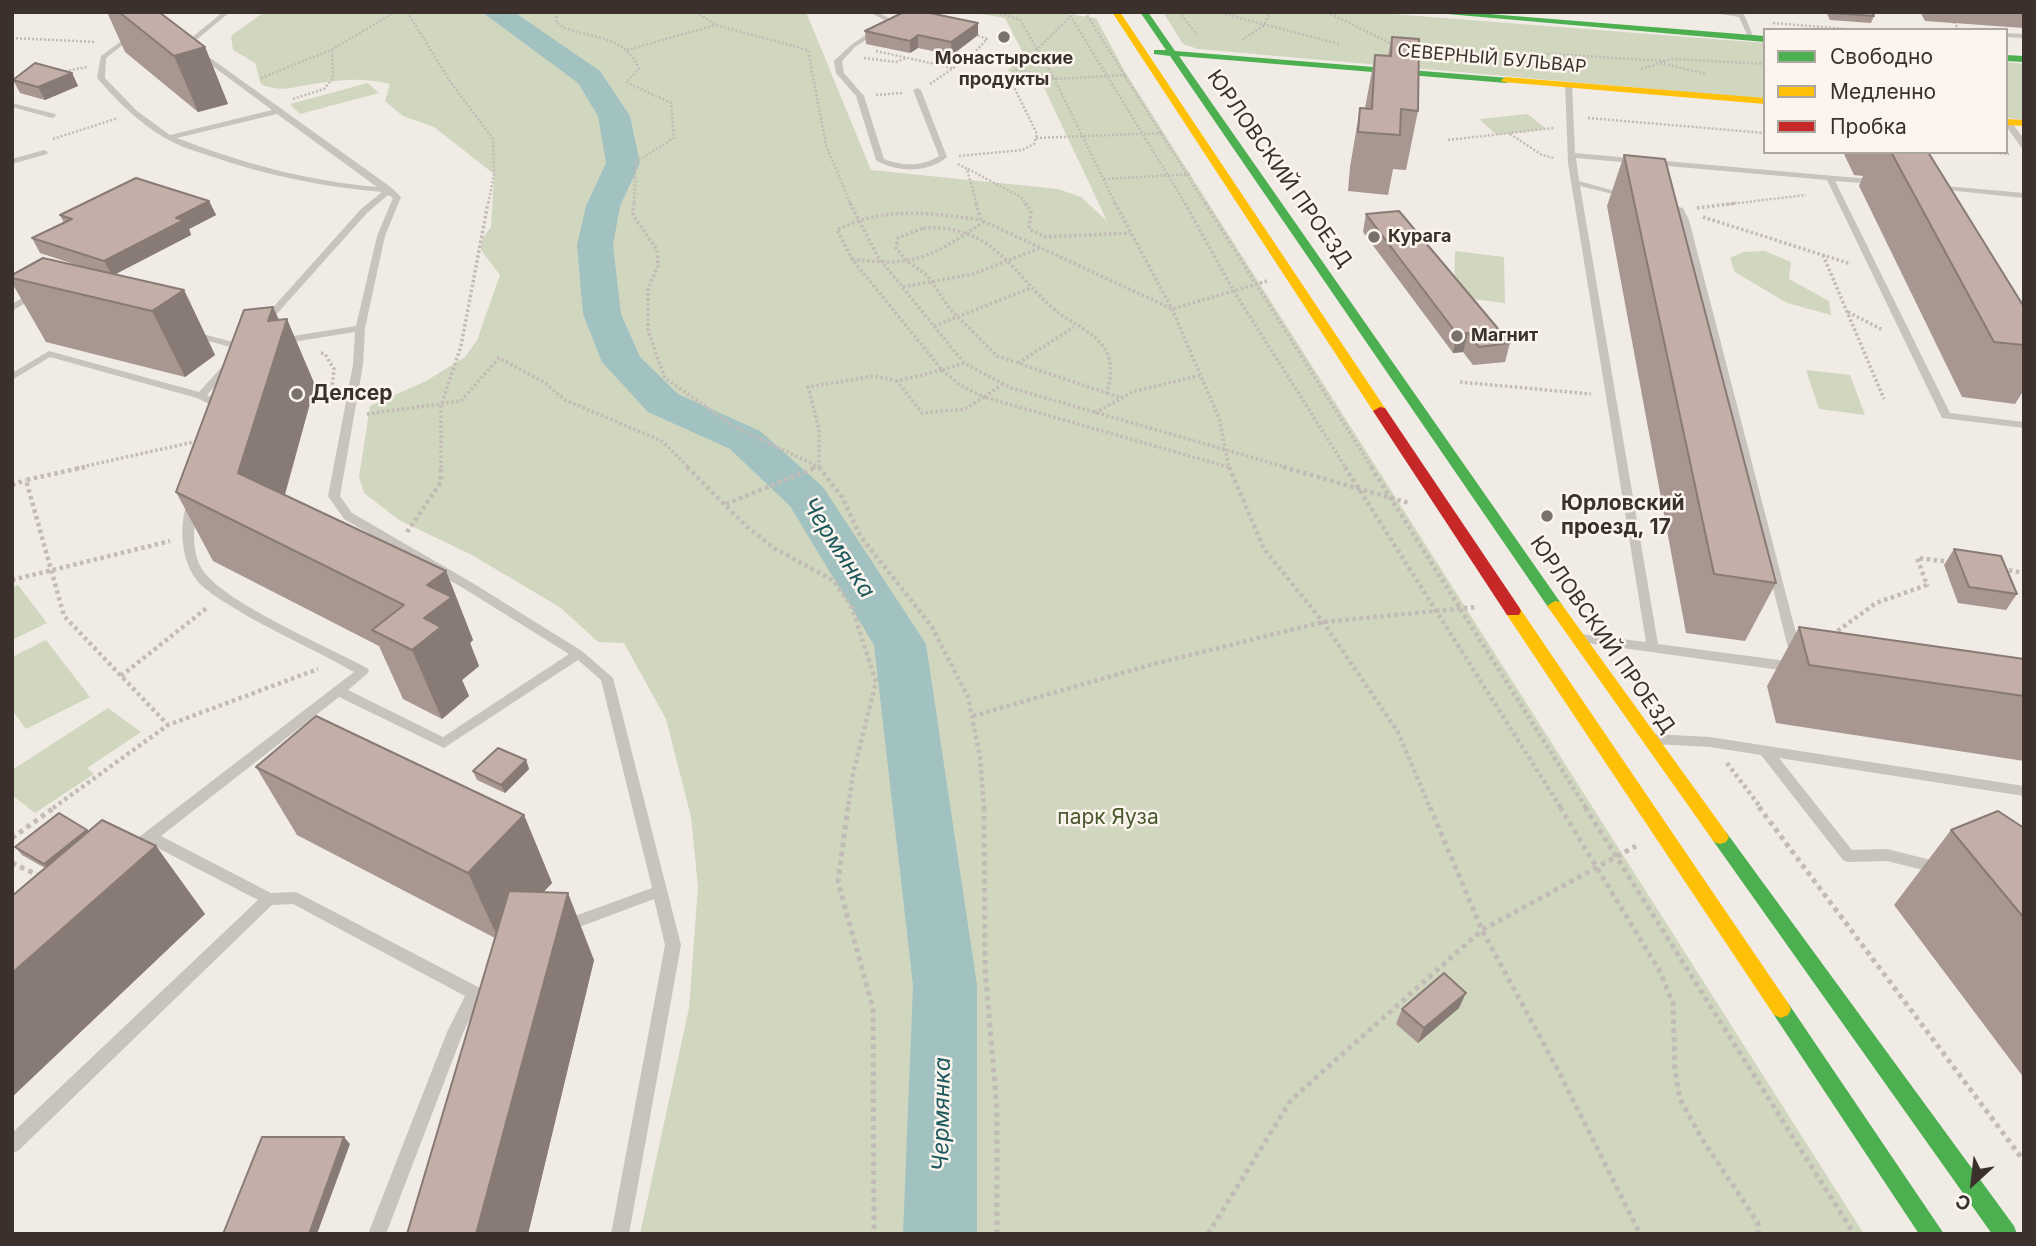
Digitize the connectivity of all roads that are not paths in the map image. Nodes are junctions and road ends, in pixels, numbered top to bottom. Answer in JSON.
{"nodes":[{"id":1,"x":227,"y":12,"type":"edge"},
{"id":2,"x":872,"y":12,"type":"edge"},
{"id":3,"x":1116,"y":12,"type":"edge"},
{"id":4,"x":1144,"y":12,"type":"edge"},
{"id":5,"x":1429,"y":12,"type":"edge"},
{"id":6,"x":1711,"y":12,"type":"edge"},
{"id":7,"x":1741,"y":13,"type":"edge"},
{"id":8,"x":142,"y":28,"type":"edge"},
{"id":9,"x":1758,"y":38,"type":"edge"},
{"id":10,"x":1144,"y":51,"type":"junction"},
{"id":11,"x":1173,"y":53,"type":"junction"},
{"id":12,"x":1568,"y":84,"type":"junction"},
{"id":13,"x":917,"y":90,"type":"dead end"},
{"id":14,"x":1763,"y":101,"type":"edge"},
{"id":15,"x":12,"y":105,"type":"edge"},
{"id":16,"x":275,"y":109,"type":"junction"},
{"id":17,"x":52,"y":116,"type":"dead end"},
{"id":18,"x":2012,"y":122,"type":"edge"},
{"id":19,"x":169,"y":138,"type":"junction"},
{"id":20,"x":2024,"y":145,"type":"edge"},
{"id":21,"x":44,"y":152,"type":"dead end"},
{"id":22,"x":1572,"y":159,"type":"junction"},
{"id":23,"x":12,"y":162,"type":"edge"},
{"id":24,"x":1830,"y":177,"type":"junction"},
{"id":25,"x":1575,"y":182,"type":"junction"},
{"id":26,"x":1882,"y":182,"type":"dead end"},
{"id":27,"x":1920,"y":186,"type":"edge"},
{"id":28,"x":389,"y":190,"type":"junction"},
{"id":29,"x":2024,"y":196,"type":"edge"},
{"id":30,"x":1641,"y":200,"type":"edge"},
{"id":31,"x":1654,"y":203,"type":"edge"},
{"id":32,"x":37,"y":292,"type":"edge"},
{"id":33,"x":12,"y":308,"type":"edge"},
{"id":34,"x":259,"y":328,"type":"edge"},
{"id":35,"x":360,"y":328,"type":"junction"},
{"id":36,"x":175,"y":329,"type":"dead end"},
{"id":37,"x":253,"y":342,"type":"edge"},
{"id":38,"x":268,"y":343,"type":"edge"},
{"id":39,"x":242,"y":348,"type":"junction"},
{"id":40,"x":12,"y":377,"type":"edge"},
{"id":41,"x":201,"y":396,"type":"junction"},
{"id":42,"x":2024,"y":425,"type":"edge"},
{"id":43,"x":207,"y":439,"type":"edge"},
{"id":44,"x":195,"y":490,"type":"edge"},
{"id":45,"x":1577,"y":638,"type":"junction"},
{"id":46,"x":1653,"y":649,"type":"junction"},
{"id":47,"x":578,"y":654,"type":"junction"},
{"id":48,"x":343,"y":659,"type":"joint"},
{"id":49,"x":1805,"y":668,"type":"joint"},
{"id":50,"x":339,"y":691,"type":"junction"},
{"id":51,"x":1649,"y":738,"type":"junction"},
{"id":52,"x":1765,"y":750,"type":"junction"},
{"id":53,"x":2024,"y":791,"type":"edge"},
{"id":54,"x":148,"y":835,"type":"junction"},
{"id":55,"x":119,"y":861,"type":"edge"},
{"id":56,"x":1949,"y":870,"type":"dead end"},
{"id":57,"x":660,"y":891,"type":"junction"},
{"id":58,"x":270,"y":899,"type":"junction"},
{"id":59,"x":552,"y":931,"type":"edge"},
{"id":60,"x":12,"y":1145,"type":"edge"},
{"id":61,"x":377,"y":1234,"type":"edge"},
{"id":62,"x":620,"y":1234,"type":"edge"},
{"id":63,"x":1933,"y":1234,"type":"edge"},
{"id":64,"x":2006,"y":1234,"type":"edge"}],
"edges":[{"from":1,"to":16,"type":"lane"},
{"from":2,"to":13,"type":"lane"},
{"from":3,"to":10,"type":"main road"},
{"from":4,"to":11,"type":"main road","name":"ЮРЛОВСКИЙ ПРОЕЗД"},
{"from":5,"to":9,"type":"main road","name":"СЕВЕРНЫЙ БУЛЬВАР"},
{"from":6,"to":7,"type":"lane"},
{"from":7,"to":9,"type":"lane"},
{"from":8,"to":19,"type":"lane"},
{"from":10,"to":11,"type":"main road"},
{"from":10,"to":63,"type":"main road"},
{"from":11,"to":12,"type":"main road","name":"СЕВЕРНЫЙ БУЛЬВАР"},
{"from":11,"to":45,"type":"main road","name":"ЮРЛОВСКИЙ ПРОЕЗД"},
{"from":12,"to":14,"type":"main road","name":"СЕВЕРНЫЙ БУЛЬВАР"},
{"from":12,"to":22,"type":"lane"},
{"from":15,"to":17,"type":"lane"},
{"from":16,"to":19,"type":"lane"},
{"from":16,"to":28,"type":"lane"},
{"from":18,"to":20,"type":"lane"},
{"from":19,"to":28,"type":"lane"},
{"from":21,"to":23,"type":"lane"},
{"from":22,"to":24,"type":"lane"},
{"from":22,"to":25,"type":"lane"},
{"from":24,"to":26,"type":"lane"},
{"from":24,"to":42,"type":"lane"},
{"from":25,"to":30,"type":"lane"},
{"from":25,"to":46,"type":"lane"},
{"from":27,"to":29,"type":"lane"},
{"from":28,"to":34,"type":"lane"},
{"from":28,"to":35,"type":"lane"},
{"from":31,"to":49,"type":"lane"},
{"from":32,"to":33,"type":"lane"},
{"from":35,"to":38,"type":"lane"},
{"from":35,"to":47,"type":"lane"},
{"from":36,"to":39,"type":"lane"},
{"from":37,"to":39,"type":"lane"},
{"from":39,"to":41,"type":"lane"},
{"from":40,"to":41,"type":"lane"},
{"from":41,"to":43,"type":"lane"},
{"from":44,"to":48,"type":"lane"},
{"from":45,"to":46,"type":"lane"},
{"from":45,"to":51,"type":"main road","name":"ЮРЛОВСКИЙ ПРОЕЗД"},
{"from":46,"to":49,"type":"lane"},
{"from":47,"to":50,"type":"lane"},
{"from":47,"to":57,"type":"lane"},
{"from":48,"to":50,"type":"lane"},
{"from":50,"to":54,"type":"lane"},
{"from":51,"to":52,"type":"lane"},
{"from":51,"to":64,"type":"main road","name":"ЮРЛОВСКИЙ ПРОЕЗД"},
{"from":52,"to":53,"type":"lane"},
{"from":52,"to":56,"type":"lane"},
{"from":54,"to":55,"type":"lane"},
{"from":54,"to":58,"type":"lane"},
{"from":57,"to":59,"type":"lane"},
{"from":57,"to":62,"type":"lane"},
{"from":58,"to":60,"type":"lane"},
{"from":58,"to":61,"type":"lane"}]}
